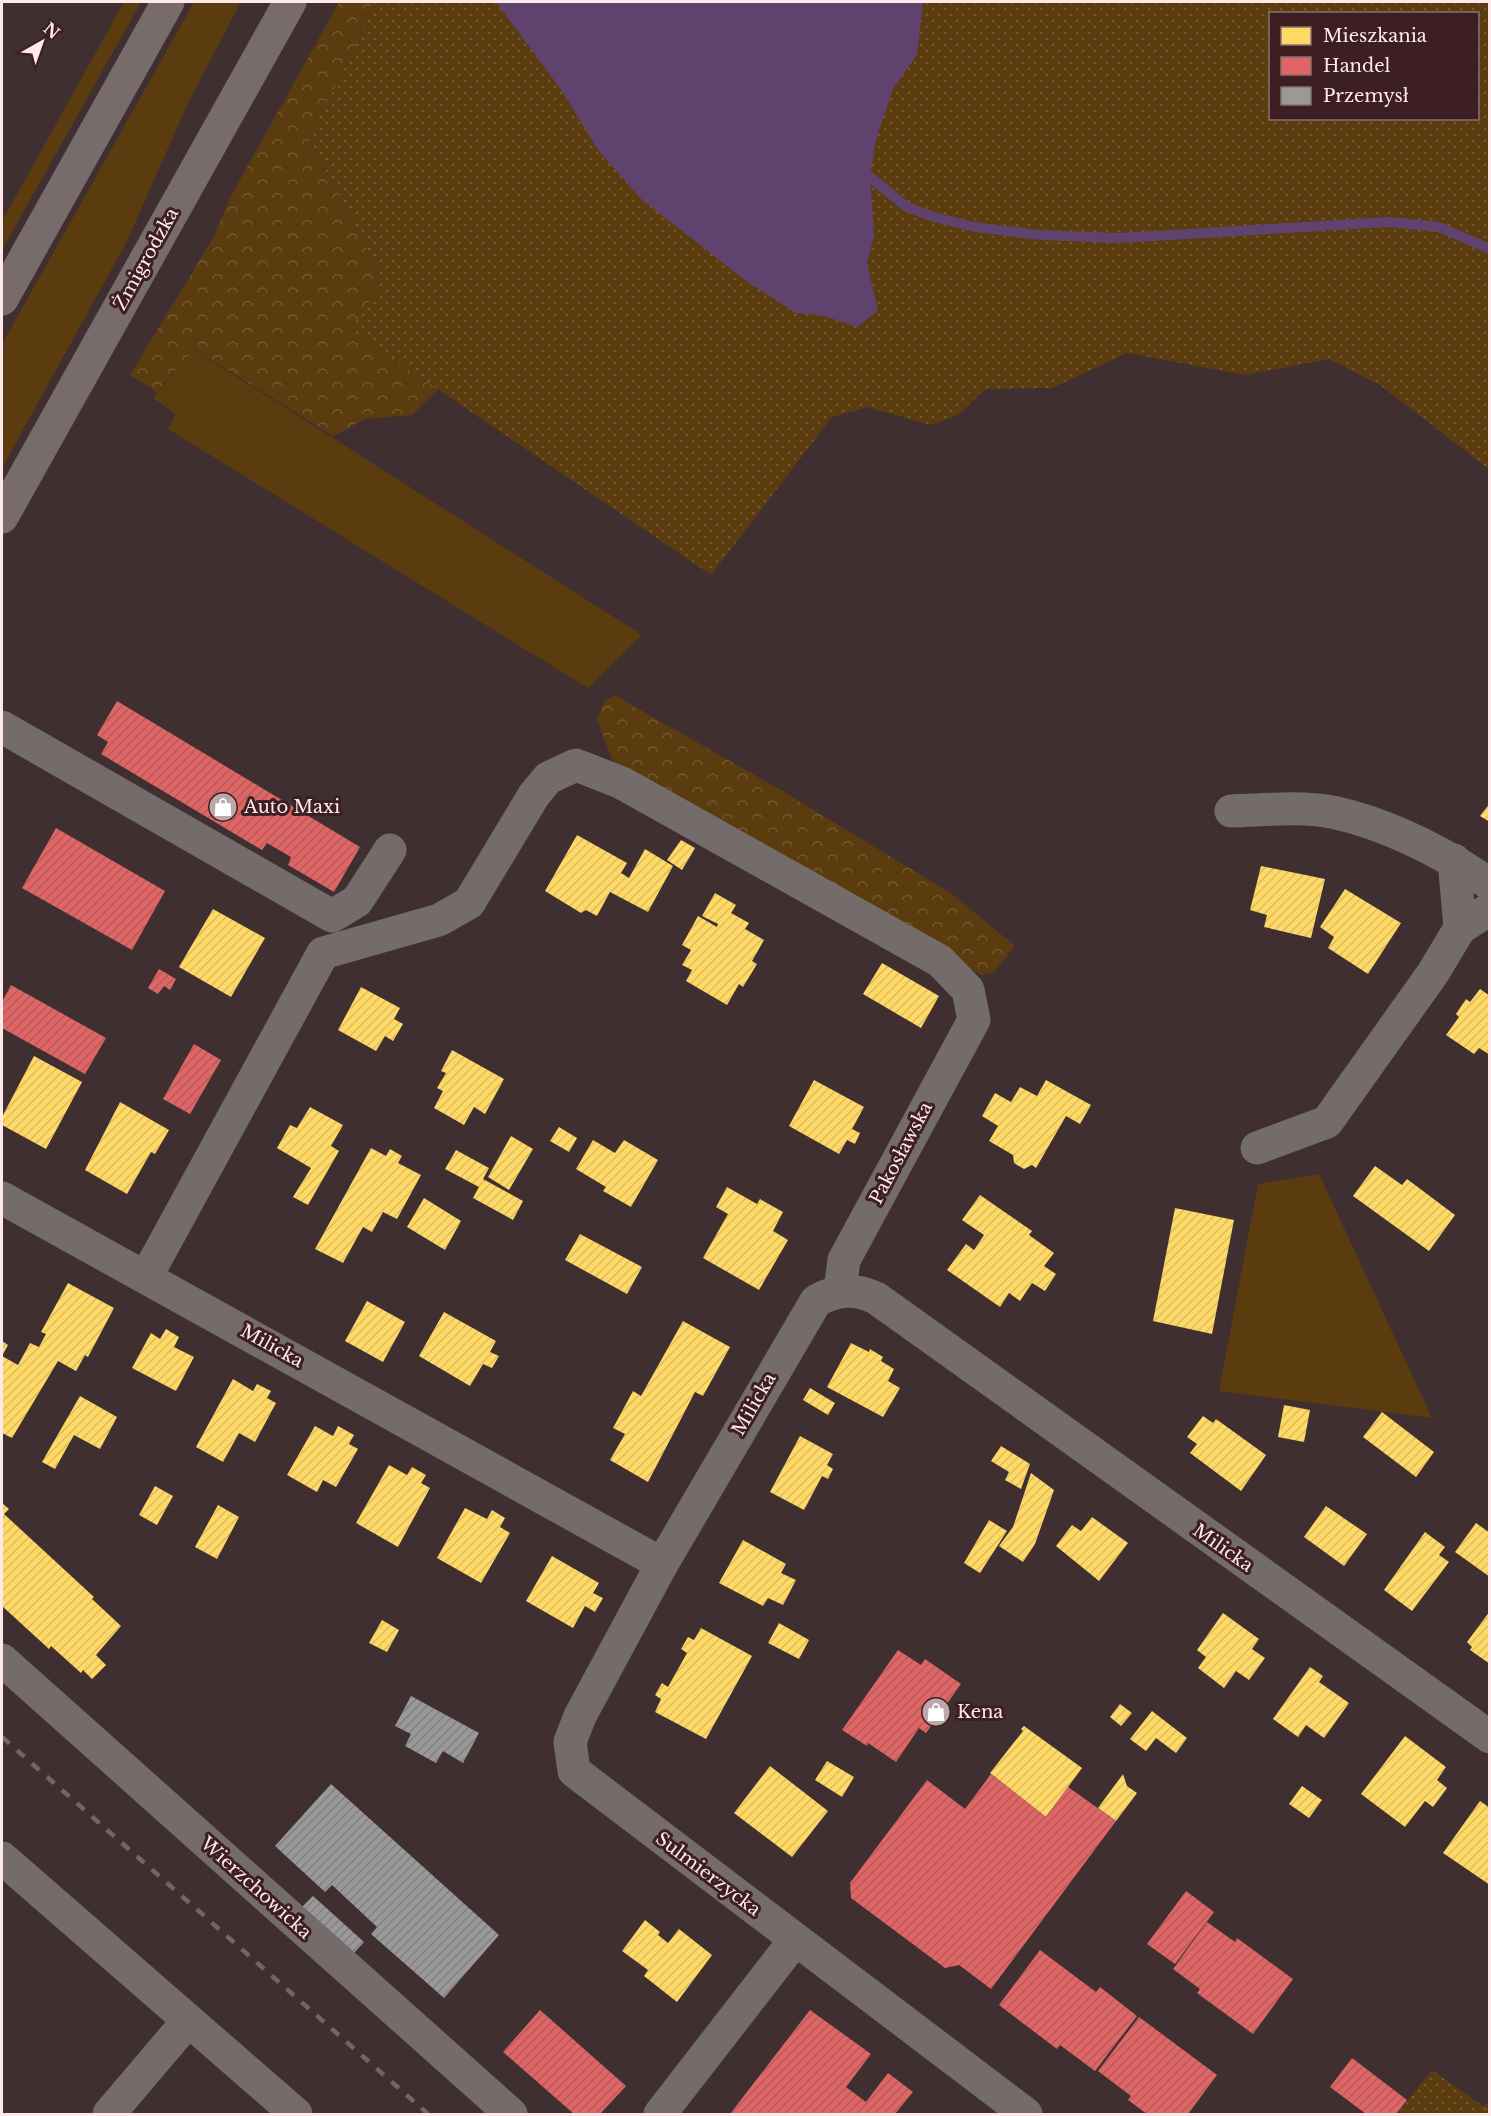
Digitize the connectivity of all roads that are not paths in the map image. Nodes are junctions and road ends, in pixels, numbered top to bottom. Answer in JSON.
{"nodes":[{"id":1,"x":168,"y":2,"type":"edge"},
{"id":2,"x":290,"y":2,"type":"edge"},
{"id":3,"x":2,"y":298,"type":"edge"},
{"id":4,"x":2,"y":517,"type":"edge"},
{"id":5,"x":2,"y":727,"type":"edge"},
{"id":6,"x":1231,"y":811,"type":"dead end"},
{"id":7,"x":390,"y":850,"type":"dead end"},
{"id":8,"x":1454,"y":860,"type":"junction"},
{"id":9,"x":1490,"y":884,"type":"edge"},
{"id":10,"x":1490,"y":909,"type":"edge"},
{"id":11,"x":1460,"y":928,"type":"junction"},
{"id":12,"x":1257,"y":1148,"type":"dead end"},
{"id":13,"x":2,"y":1198,"type":"edge"},
{"id":14,"x":146,"y":1277,"type":"junction"},
{"id":15,"x":840,"y":1290,"type":"junction"},
{"id":16,"x":662,"y":1564,"type":"junction"},
{"id":17,"x":2,"y":1660,"type":"edge"},
{"id":18,"x":1490,"y":1737,"type":"edge"},
{"id":19,"x":2,"y":1858,"type":"edge"},
{"id":20,"x":795,"y":1940,"type":"junction"},
{"id":21,"x":187,"y":2022,"type":"junction"},
{"id":22,"x":109,"y":2115,"type":"edge"},
{"id":23,"x":296,"y":2115,"type":"edge"},
{"id":24,"x":511,"y":2115,"type":"edge"},
{"id":25,"x":660,"y":2115,"type":"edge"},
{"id":26,"x":1026,"y":2115,"type":"edge"}],
"edges":[{"from":1,"to":3,"type":"main road"},
{"from":2,"to":4,"type":"main road","name":"Żmigrodzka"},
{"from":5,"to":7,"type":"street"},
{"from":6,"to":8,"type":"street"},
{"from":8,"to":9,"type":"street"},
{"from":8,"to":11,"type":"street"},
{"from":10,"to":11,"type":"street"},
{"from":11,"to":12,"type":"street"},
{"from":13,"to":14,"type":"street","name":"Milicka"},
{"from":14,"to":15,"type":"street","name":"Pakosławska"},
{"from":14,"to":16,"type":"street","name":"Milicka"},
{"from":15,"to":16,"type":"street","name":"Milicka"},
{"from":15,"to":18,"type":"street","name":"Milicka"},
{"from":16,"to":20,"type":"street","name":"Sulmierzycka"},
{"from":17,"to":24,"type":"street","name":"Wierzchowicka"},
{"from":19,"to":21,"type":"street"},
{"from":20,"to":25,"type":"street"},
{"from":20,"to":26,"type":"street","name":"Sulmierzycka"},
{"from":21,"to":22,"type":"street"},
{"from":21,"to":23,"type":"street"}]}
